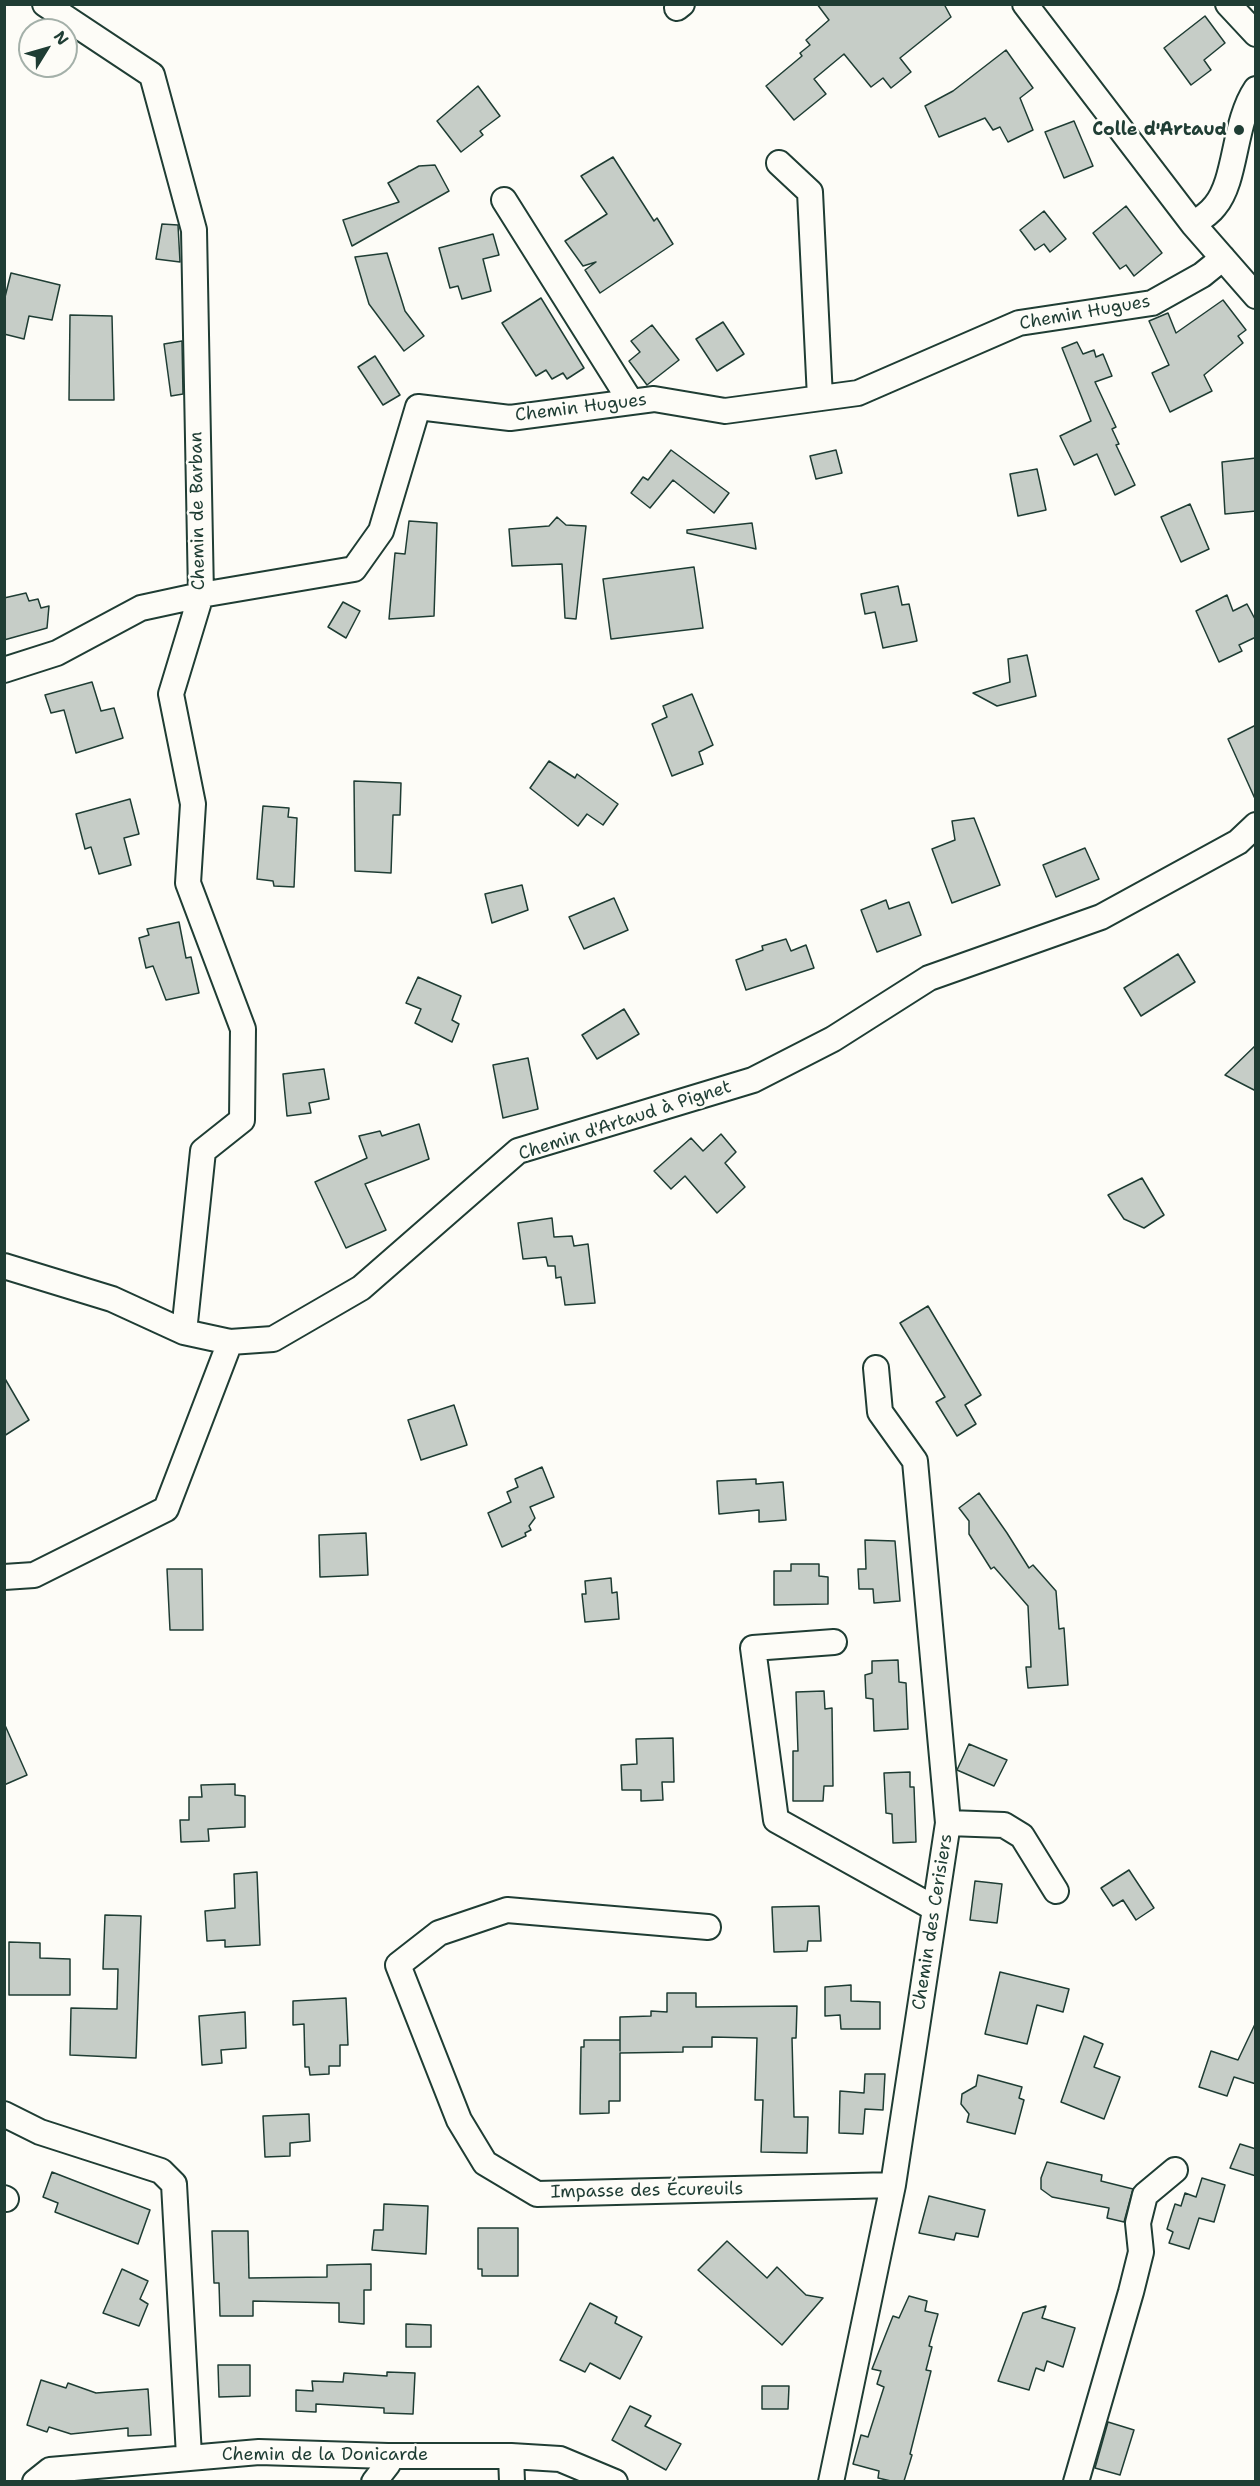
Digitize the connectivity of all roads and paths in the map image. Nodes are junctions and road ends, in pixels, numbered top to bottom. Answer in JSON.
{"nodes":[{"id":1,"x":45,"y":4,"type":"edge"},
{"id":2,"x":1025,"y":4,"type":"edge"},
{"id":3,"x":1228,"y":4,"type":"edge"},
{"id":4,"x":1256,"y":34,"type":"edge"},
{"id":5,"x":1256,"y":89,"type":"edge"},
{"id":6,"x":779,"y":163,"type":"dead end"},
{"id":7,"x":504,"y":200,"type":"dead end"},
{"id":8,"x":1193,"y":224,"type":"junction"},
{"id":9,"x":1223,"y":258,"type":"junction"},
{"id":10,"x":1256,"y":296,"type":"edge"},
{"id":11,"x":820,"y":398,"type":"junction"},
{"id":12,"x":632,"y":402,"type":"junction"},
{"id":13,"x":201,"y":595,"type":"junction"},
{"id":14,"x":4,"y":670,"type":"edge"},
{"id":15,"x":1256,"y":825,"type":"edge"},
{"id":16,"x":4,"y":1266,"type":"edge"},
{"id":17,"x":184,"y":1332,"type":"junction"},
{"id":18,"x":230,"y":1342,"type":"junction"},
{"id":19,"x":876,"y":1368,"type":"dead end"},
{"id":20,"x":4,"y":1577,"type":"edge"},
{"id":21,"x":834,"y":1642,"type":"dead end"},
{"id":22,"x":948,"y":1822,"type":"junction"},
{"id":23,"x":1056,"y":1891,"type":"dead end"},
{"id":24,"x":934,"y":1908,"type":"junction"},
{"id":25,"x":708,"y":1927,"type":"dead end"},
{"id":26,"x":4,"y":2114,"type":"edge"},
{"id":27,"x":1175,"y":2170,"type":"dead end"},
{"id":28,"x":893,"y":2185,"type":"junction"},
{"id":29,"x":189,"y":2456,"type":"junction"},
{"id":30,"x":388,"y":2456,"type":"junction"},
{"id":31,"x":511,"y":2456,"type":"junction"},
{"id":32,"x":35,"y":2481,"type":"edge"},
{"id":33,"x":374,"y":2481,"type":"edge"},
{"id":34,"x":512,"y":2481,"type":"edge"},
{"id":35,"x":615,"y":2481,"type":"edge"},
{"id":36,"x":831,"y":2481,"type":"edge"},
{"id":37,"x":1076,"y":2481,"type":"edge"}],
"edges":[{"from":1,"to":13,"type":"street","name":"Chemin de Barban"},
{"from":2,"to":8,"type":"street"},
{"from":3,"to":4,"type":"street"},
{"from":5,"to":8,"type":"street"},
{"from":6,"to":11,"type":"street"},
{"from":7,"to":12,"type":"street"},
{"from":8,"to":9,"type":"street"},
{"from":9,"to":10,"type":"street"},
{"from":9,"to":11,"type":"street","name":"Chemin Hugues"},
{"from":11,"to":12,"type":"street","name":"Chemin Hugues"},
{"from":12,"to":13,"type":"street","name":"Chemin Hugues"},
{"from":13,"to":14,"type":"street"},
{"from":13,"to":17,"type":"street","name":"Chemin de Barban"},
{"from":15,"to":18,"type":"street","name":"Chemin d'Artaud à Pignet"},
{"from":16,"to":17,"type":"street","name":"Chemin d'Artaud à Pignet"},
{"from":17,"to":18,"type":"street","name":"Chemin d'Artaud à Pignet"},
{"from":18,"to":20,"type":"street"},
{"from":19,"to":22,"type":"street","name":"Chemin des Cerisiers"},
{"from":21,"to":24,"type":"street"},
{"from":22,"to":23,"type":"street"},
{"from":22,"to":24,"type":"street","name":"Chemin des Cerisiers"},
{"from":24,"to":28,"type":"street","name":"Chemin des Cerisiers"},
{"from":25,"to":28,"type":"street","name":"Impasse des Écureuils"},
{"from":26,"to":29,"type":"street"},
{"from":27,"to":37,"type":"street"},
{"from":28,"to":36,"type":"street","name":"Chemin des Cerisiers"},
{"from":29,"to":30,"type":"street","name":"Chemin de la Donicarde"},
{"from":29,"to":32,"type":"street","name":"Chemin de la Donicarde"},
{"from":30,"to":31,"type":"street","name":"Chemin de la Donicarde"},
{"from":30,"to":33,"type":"street"},
{"from":31,"to":34,"type":"street"},
{"from":31,"to":35,"type":"street","name":"Chemin de la Donicarde"}]}
